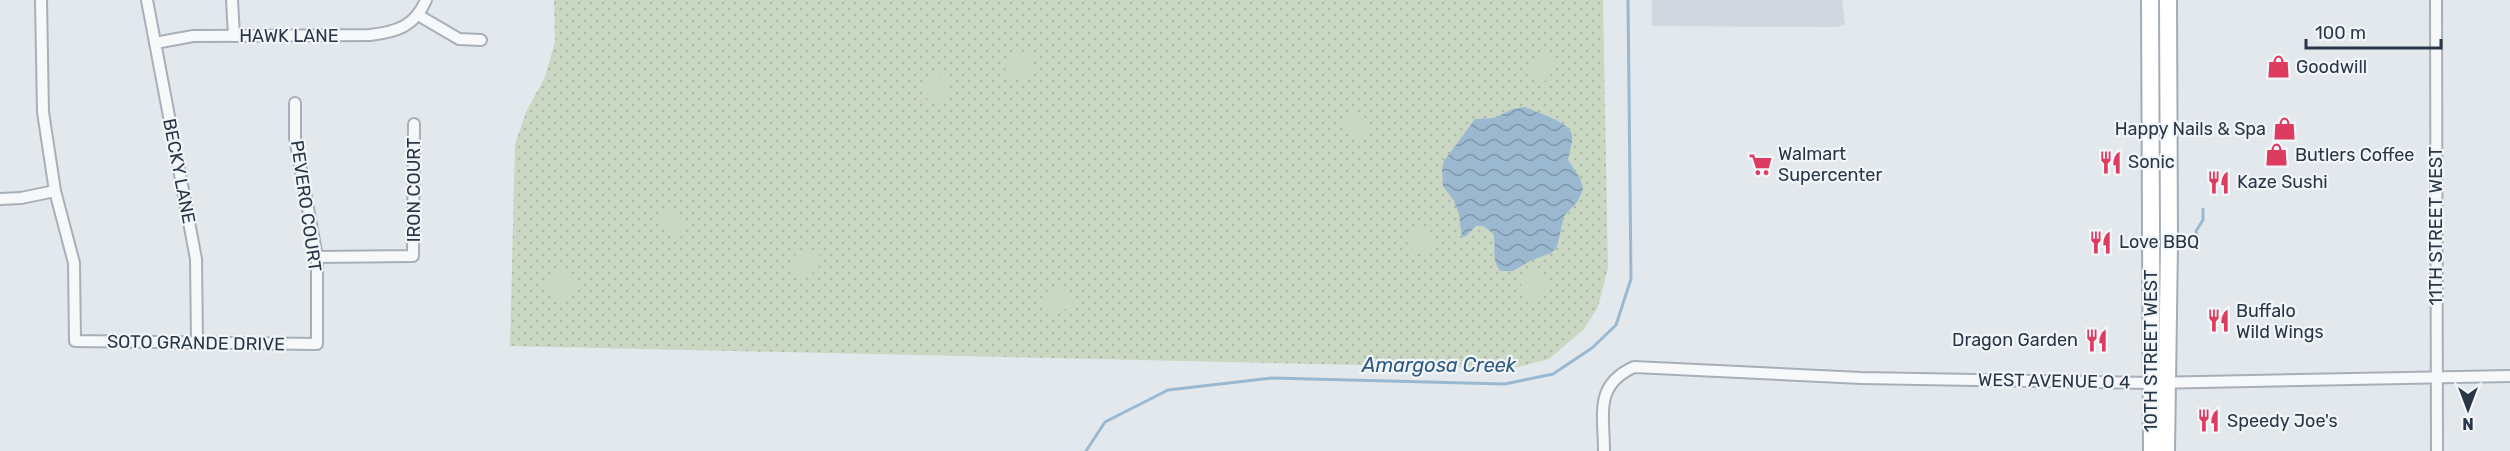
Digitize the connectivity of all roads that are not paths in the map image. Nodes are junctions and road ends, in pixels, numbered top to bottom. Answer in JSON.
{"nodes":[{"id":1,"x":41,"y":0,"type":"edge"},
{"id":2,"x":147,"y":0,"type":"edge"},
{"id":3,"x":232,"y":0,"type":"edge"},
{"id":4,"x":426,"y":0,"type":"edge"},
{"id":5,"x":2150,"y":0,"type":"edge"},
{"id":6,"x":2168,"y":0,"type":"edge"},
{"id":7,"x":2436,"y":0,"type":"edge"},
{"id":8,"x":418,"y":15,"type":"junction"},
{"id":9,"x":234,"y":36,"type":"junction"},
{"id":10,"x":481,"y":40,"type":"dead end"},
{"id":11,"x":155,"y":43,"type":"junction"},
{"id":12,"x":295,"y":104,"type":"dead end"},
{"id":13,"x":2151,"y":109,"type":"junction"},
{"id":14,"x":414,"y":124,"type":"dead end"},
{"id":15,"x":55,"y":191,"type":"junction"},
{"id":16,"x":0,"y":199,"type":"edge"},
{"id":17,"x":2168,"y":212,"type":"junction"},
{"id":18,"x":317,"y":257,"type":"junction"},
{"id":19,"x":197,"y":343,"type":"junction"},
{"id":20,"x":317,"y":344,"type":"joint"},
{"id":21,"x":2510,"y":376,"type":"edge"},
{"id":22,"x":2436,"y":377,"type":"junction"},
{"id":23,"x":2159,"y":383,"type":"junction"},
{"id":24,"x":1604,"y":451,"type":"edge"},
{"id":25,"x":2152,"y":451,"type":"edge"},
{"id":26,"x":2166,"y":451,"type":"edge"},
{"id":27,"x":2437,"y":451,"type":"edge"}],
"edges":[{"from":1,"to":15,"type":"street"},
{"from":2,"to":11,"type":"street","name":"BECKY LANE"},
{"from":3,"to":9,"type":"street"},
{"from":4,"to":8,"type":"street"},
{"from":5,"to":13,"type":"main road","name":"10TH STREET WEST"},
{"from":6,"to":17,"type":"main road","name":"10TH STREET WEST"},
{"from":7,"to":22,"type":"street","name":"11TH STREET WEST"},
{"from":8,"to":9,"type":"street","name":"HAWK LANE"},
{"from":8,"to":10,"type":"street"},
{"from":9,"to":11,"type":"street","name":"HAWK LANE"},
{"from":11,"to":19,"type":"street","name":"BECKY LANE"},
{"from":12,"to":18,"type":"street","name":"PEVERO COURT"},
{"from":13,"to":17,"type":"main road"},
{"from":13,"to":23,"type":"main road","name":"10TH STREET WEST"},
{"from":14,"to":18,"type":"street","name":"IRON COURT"},
{"from":15,"to":16,"type":"street"},
{"from":15,"to":19,"type":"street","name":"SOTO GRANDE DRIVE"},
{"from":17,"to":23,"type":"main road","name":"10TH STREET WEST"},
{"from":18,"to":20,"type":"street","name":"PEVERO COURT"},
{"from":19,"to":20,"type":"street","name":"SOTO GRANDE DRIVE"},
{"from":21,"to":22,"type":"street","name":"WEST AVENUE O 4"},
{"from":22,"to":23,"type":"street","name":"WEST AVENUE O 4"},
{"from":22,"to":27,"type":"street","name":"11TH STREET WEST"},
{"from":23,"to":24,"type":"street","name":"WEST AVENUE O 4"},
{"from":23,"to":25,"type":"main road","name":"10TH STREET WEST"},
{"from":23,"to":26,"type":"main road","name":"10TH STREET WEST"}]}
